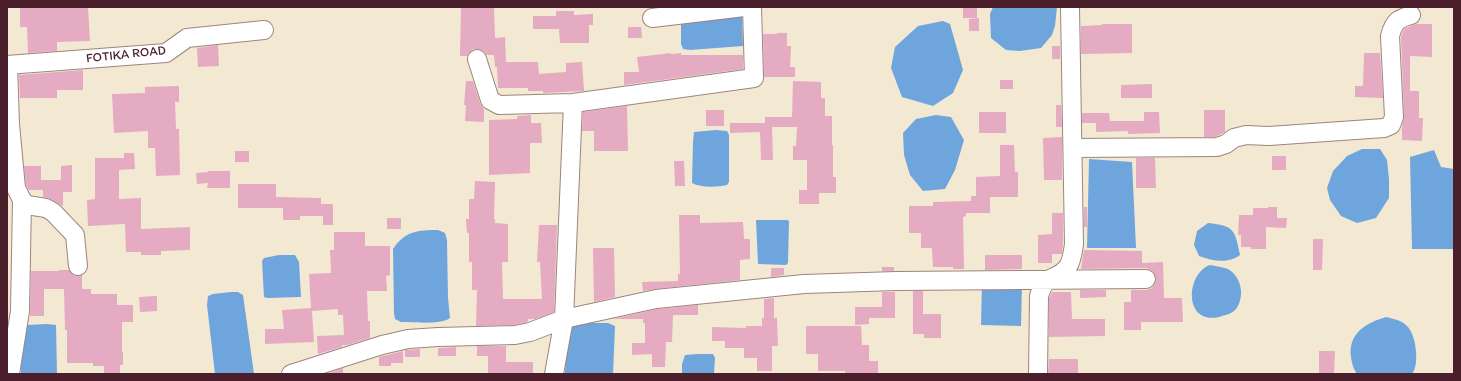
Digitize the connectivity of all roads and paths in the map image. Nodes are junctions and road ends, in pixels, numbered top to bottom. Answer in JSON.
{"nodes":[{"id":1,"x":744,"y":7,"type":"edge"},
{"id":2,"x":752,"y":7,"type":"edge"},
{"id":3,"x":1070,"y":7,"type":"edge"},
{"id":4,"x":1411,"y":15,"type":"dead end"},
{"id":5,"x":652,"y":18,"type":"dead end"},
{"id":6,"x":264,"y":30,"type":"dead end"},
{"id":7,"x":476,"y":59,"type":"dead end"},
{"id":8,"x":7,"y":65,"type":"edge"},
{"id":9,"x":573,"y":103,"type":"junction"},
{"id":10,"x":1073,"y":148,"type":"junction"},
{"id":11,"x":22,"y":200,"type":"junction"},
{"id":12,"x":78,"y":266,"type":"dead end"},
{"id":13,"x":1049,"y":278,"type":"junction"},
{"id":14,"x":1146,"y":278,"type":"dead end"},
{"id":15,"x":564,"y":319,"type":"junction"},
{"id":16,"x":10,"y":374,"type":"edge"},
{"id":17,"x":291,"y":374,"type":"edge"},
{"id":18,"x":554,"y":374,"type":"edge"},
{"id":19,"x":1038,"y":374,"type":"edge"}],
"edges":[{"from":1,"to":5,"type":"street"},
{"from":2,"to":9,"type":"street"},
{"from":3,"to":10,"type":"street"},
{"from":4,"to":10,"type":"street"},
{"from":6,"to":8,"type":"street","name":"FOTIKA ROAD"},
{"from":7,"to":9,"type":"street"},
{"from":8,"to":11,"type":"street"},
{"from":9,"to":15,"type":"street"},
{"from":10,"to":13,"type":"street"},
{"from":11,"to":12,"type":"street"},
{"from":11,"to":16,"type":"street"},
{"from":13,"to":14,"type":"street"},
{"from":13,"to":15,"type":"street"},
{"from":13,"to":19,"type":"street"},
{"from":15,"to":17,"type":"street"},
{"from":15,"to":18,"type":"street"}]}
